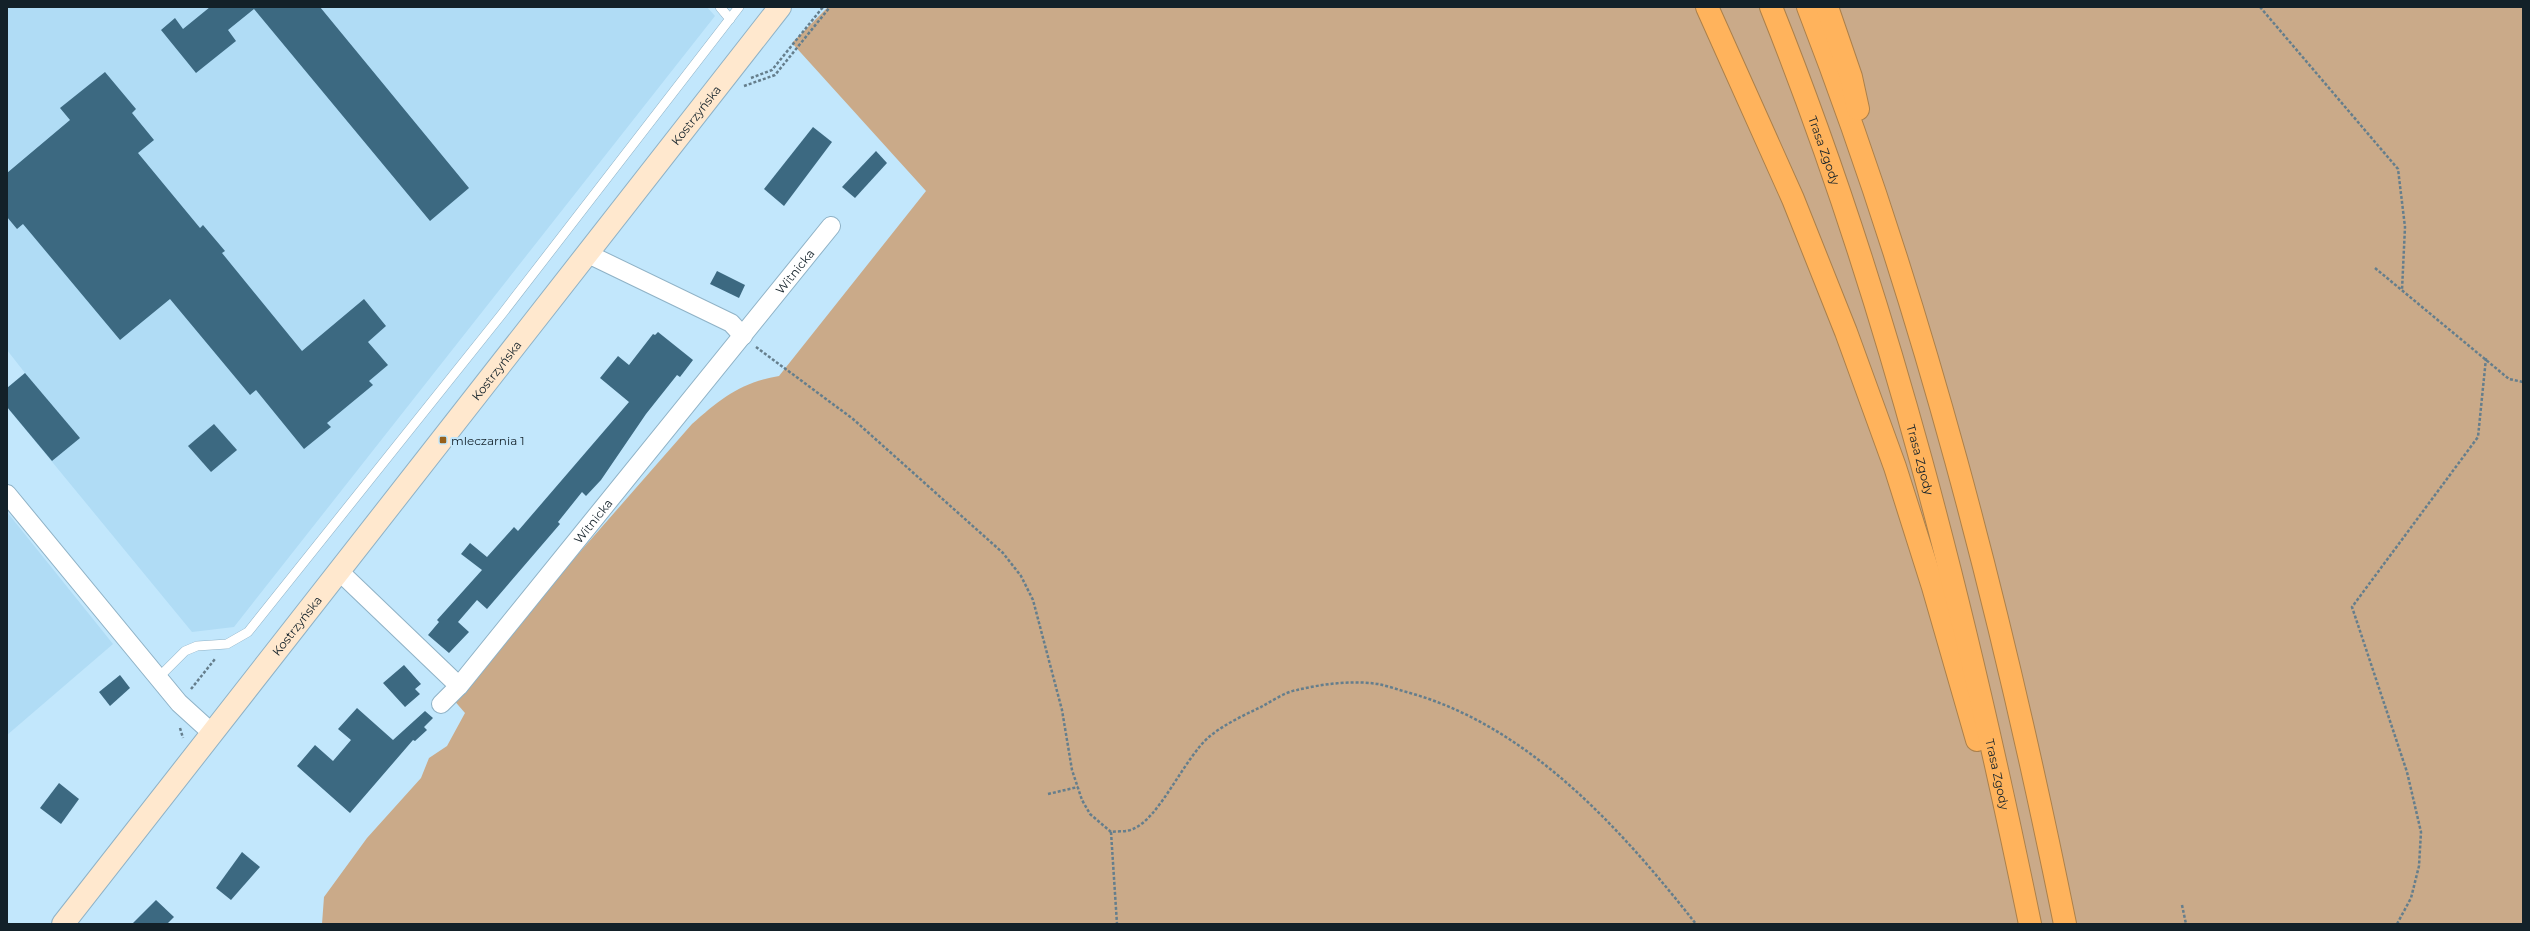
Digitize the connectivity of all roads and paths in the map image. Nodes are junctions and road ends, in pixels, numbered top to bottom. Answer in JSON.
{"nodes":[{"id":1,"x":720,"y":7,"type":"edge"},
{"id":2,"x":739,"y":7,"type":"edge"},
{"id":3,"x":780,"y":7,"type":"edge"},
{"id":4,"x":830,"y":7,"type":"edge"},
{"id":5,"x":1707,"y":7,"type":"edge"},
{"id":6,"x":1771,"y":7,"type":"edge"},
{"id":7,"x":1808,"y":7,"type":"edge"},
{"id":8,"x":1827,"y":7,"type":"edge"},
{"id":9,"x":2260,"y":7,"type":"edge"},
{"id":10,"x":730,"y":19,"type":"junction"},
{"id":11,"x":741,"y":88,"type":"dead end"},
{"id":12,"x":1881,"y":208,"type":"junction"},
{"id":13,"x":832,"y":226,"type":"dead end"},
{"id":14,"x":588,"y":254,"type":"junction"},
{"id":15,"x":2375,"y":268,"type":"dead end"},
{"id":16,"x":2402,"y":290,"type":"junction"},
{"id":17,"x":743,"y":336,"type":"junction"},
{"id":18,"x":2486,"y":358,"type":"junction"},
{"id":19,"x":2523,"y":382,"type":"edge"},
{"id":20,"x":7,"y":494,"type":"edge"},
{"id":21,"x":340,"y":572,"type":"junction"},
{"id":22,"x":227,"y":644,"type":"junction"},
{"id":23,"x":158,"y":678,"type":"junction"},
{"id":24,"x":459,"y":686,"type":"junction"},
{"id":25,"x":187,"y":694,"type":"dead end"},
{"id":26,"x":441,"y":704,"type":"dead end"},
{"id":27,"x":212,"y":733,"type":"junction"},
{"id":28,"x":1078,"y":787,"type":"junction"},
{"id":29,"x":1048,"y":794,"type":"dead end"},
{"id":30,"x":1111,"y":832,"type":"junction"},
{"id":31,"x":2015,"y":851,"type":"junction"},
{"id":32,"x":2182,"y":904,"type":"dead end"},
{"id":33,"x":66,"y":923,"type":"edge"},
{"id":34,"x":1117,"y":924,"type":"edge"},
{"id":35,"x":1696,"y":924,"type":"edge"},
{"id":36,"x":2030,"y":924,"type":"edge"},
{"id":37,"x":2065,"y":924,"type":"edge"},
{"id":38,"x":2186,"y":924,"type":"edge"},
{"id":39,"x":2397,"y":924,"type":"edge"}],
"edges":[{"from":1,"to":10,"type":"lane"},
{"from":2,"to":10,"type":"lane"},
{"from":3,"to":14,"type":"main road","name":"Kostrzyńska"},
{"from":4,"to":11,"type":"path"},
{"from":5,"to":31,"type":"highway"},
{"from":6,"to":31,"type":"highway","name":"Trasa Zgody"},
{"from":7,"to":12,"type":"highway"},
{"from":8,"to":12,"type":"highway"},
{"from":9,"to":16,"type":"path"},
{"from":10,"to":22,"type":"lane"},
{"from":12,"to":37,"type":"highway"},
{"from":13,"to":17,"type":"street","name":"Witnicka"},
{"from":14,"to":17,"type":"street"},
{"from":14,"to":21,"type":"main road","name":"Kostrzyńska"},
{"from":15,"to":16,"type":"path"},
{"from":16,"to":18,"type":"path"},
{"from":17,"to":24,"type":"street","name":"Witnicka"},
{"from":17,"to":28,"type":"path"},
{"from":18,"to":19,"type":"path"},
{"from":18,"to":39,"type":"path"},
{"from":20,"to":23,"type":"street"},
{"from":21,"to":24,"type":"street"},
{"from":21,"to":27,"type":"main road","name":"Kostrzyńska"},
{"from":22,"to":23,"type":"lane"},
{"from":22,"to":25,"type":"path"},
{"from":23,"to":27,"type":"street"},
{"from":24,"to":26,"type":"street","name":"Witnicka"},
{"from":27,"to":33,"type":"main road","name":"Kostrzyńska"},
{"from":28,"to":29,"type":"path"},
{"from":28,"to":30,"type":"path"},
{"from":30,"to":34,"type":"path"},
{"from":30,"to":35,"type":"path"},
{"from":31,"to":36,"type":"highway","name":"Trasa Zgody"},
{"from":32,"to":38,"type":"path"}]}
